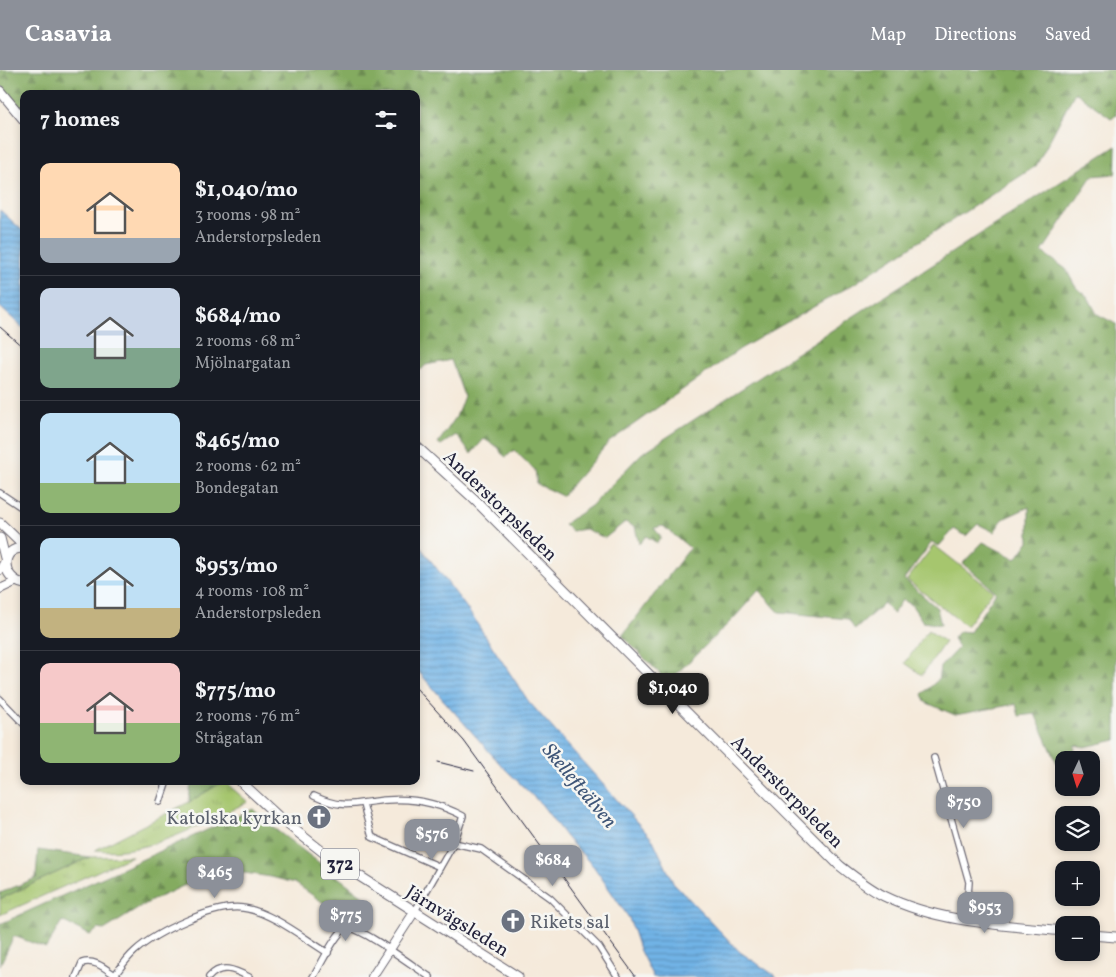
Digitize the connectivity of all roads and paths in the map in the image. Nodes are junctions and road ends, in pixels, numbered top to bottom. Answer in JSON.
{"nodes":[{"id":1,"x":0,"y":91,"type":"edge"},
{"id":2,"x":20,"y":115,"type":"edge"},
{"id":3,"x":420,"y":450,"type":"edge"},
{"id":4,"x":0,"y":493,"type":"edge"},
{"id":5,"x":20,"y":506,"type":"edge"},
{"id":6,"x":0,"y":523,"type":"edge"},
{"id":7,"x":0,"y":538,"type":"edge"},
{"id":8,"x":20,"y":543,"type":"edge"},
{"id":9,"x":20,"y":548,"type":"edge"},
{"id":10,"x":3,"y":564,"type":"edge"},
{"id":11,"x":20,"y":582,"type":"edge"},
{"id":12,"x":20,"y":583,"type":"edge"},
{"id":13,"x":0,"y":589,"type":"edge"},
{"id":14,"x":0,"y":699,"type":"edge"},
{"id":15,"x":20,"y":720,"type":"edge"},
{"id":16,"x":934,"y":758,"type":"dead end"},
{"id":17,"x":166,"y":785,"type":"edge"},
{"id":18,"x":244,"y":785,"type":"edge"},
{"id":19,"x":314,"y":796,"type":"dead end"},
{"id":20,"x":160,"y":802,"type":"dead end"},
{"id":21,"x":363,"y":804,"type":"junction"},
{"id":22,"x":454,"y":843,"type":"junction"},
{"id":23,"x":440,"y":867,"type":"junction"},
{"id":24,"x":415,"y":912,"type":"junction"},
{"id":25,"x":966,"y":920,"type":"junction"},
{"id":26,"x":1055,"y":931,"type":"edge"},
{"id":27,"x":1100,"y":936,"type":"edge"},
{"id":28,"x":1116,"y":938,"type":"edge"},
{"id":29,"x":390,"y":951,"type":"junction"},
{"id":30,"x":328,"y":954,"type":"junction"},
{"id":31,"x":117,"y":976,"type":"edge"},
{"id":32,"x":428,"y":976,"type":"edge"},
{"id":33,"x":76,"y":977,"type":"edge"},
{"id":34,"x":209,"y":977,"type":"edge"},
{"id":35,"x":249,"y":977,"type":"edge"},
{"id":36,"x":313,"y":977,"type":"edge"},
{"id":37,"x":372,"y":977,"type":"edge"},
{"id":38,"x":518,"y":977,"type":"edge"},
{"id":39,"x":618,"y":977,"type":"edge"}],
"edges":[{"from":1,"to":2,"type":"main road"},
{"from":3,"to":25,"type":"main road","name":"Anderstorpsleden"},
{"from":4,"to":5,"type":"street"},
{"from":6,"to":8,"type":"main road"},
{"from":7,"to":10,"type":"main road"},
{"from":9,"to":10,"type":"main road"},
{"from":10,"to":11,"type":"main road"},
{"from":12,"to":13,"type":"street"},
{"from":14,"to":15,"type":"street"},
{"from":16,"to":25,"type":"street"},
{"from":17,"to":20,"type":"street"},
{"from":18,"to":24,"type":"main road","name":"Järnvägsleden","number":"372"},
{"from":19,"to":21,"type":"street"},
{"from":21,"to":22,"type":"street"},
{"from":21,"to":23,"type":"street"},
{"from":22,"to":23,"type":"street"},
{"from":22,"to":39,"type":"street"},
{"from":23,"to":24,"type":"street"},
{"from":24,"to":29,"type":"street"},
{"from":24,"to":38,"type":"main road","name":"Järnvägsleden","number":"372"},
{"from":25,"to":26,"type":"main road","name":"Anderstorpsleden"},
{"from":27,"to":28,"type":"main road"},
{"from":29,"to":30,"type":"street"},
{"from":29,"to":32,"type":"street"},
{"from":29,"to":37,"type":"street"},
{"from":30,"to":31,"type":"street"},
{"from":30,"to":36,"type":"street"},
{"from":31,"to":33,"type":"street"},
{"from":34,"to":35,"type":"street"}]}
